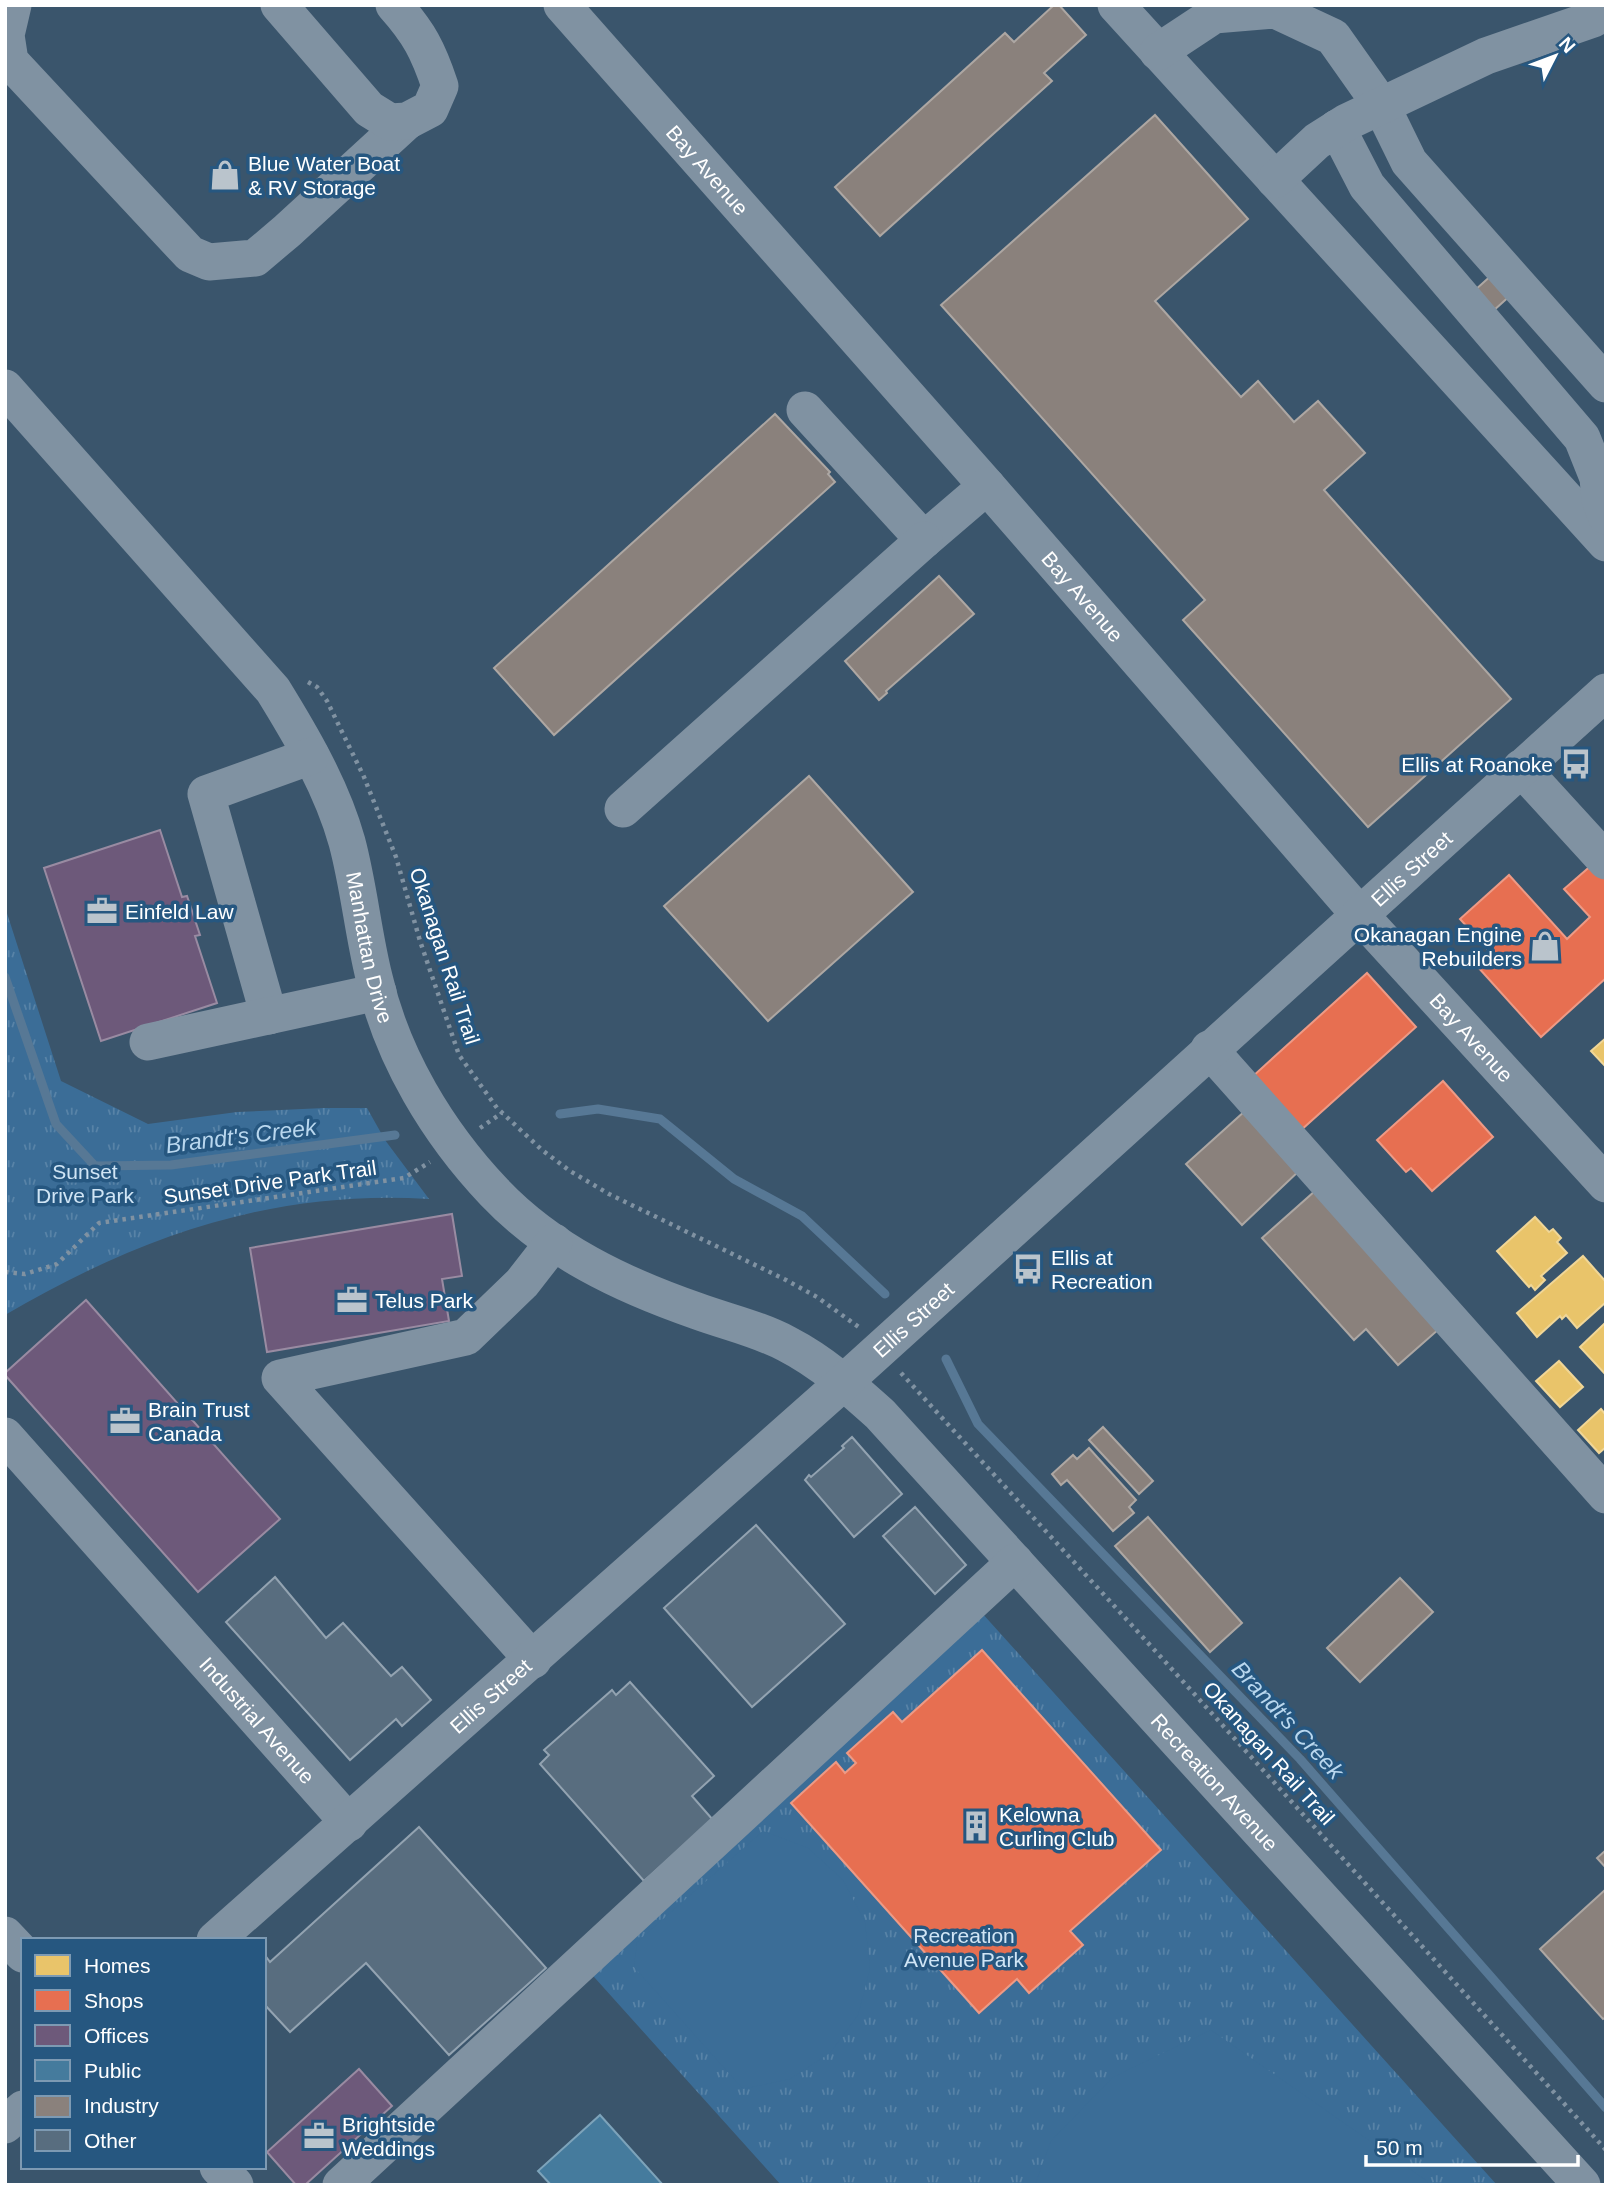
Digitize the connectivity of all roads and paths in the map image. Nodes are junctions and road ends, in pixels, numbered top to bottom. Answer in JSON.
{"nodes":[{"id":1,"x":13,"y":5,"type":"edge"},
{"id":2,"x":279,"y":5,"type":"edge"},
{"id":3,"x":394,"y":5,"type":"edge"},
{"id":4,"x":562,"y":5,"type":"edge"},
{"id":5,"x":1116,"y":5,"type":"edge"},
{"id":6,"x":1606,"y":12,"type":"edge"},
{"id":7,"x":1158,"y":52,"type":"junction"},
{"id":8,"x":1381,"y":105,"type":"junction"},
{"id":9,"x":407,"y":121,"type":"junction"},
{"id":10,"x":1337,"y":128,"type":"junction"},
{"id":11,"x":1275,"y":180,"type":"junction"},
{"id":12,"x":1606,"y":384,"type":"edge"},
{"id":13,"x":5,"y":388,"type":"edge"},
{"id":14,"x":805,"y":410,"type":"dead end"},
{"id":15,"x":987,"y":486,"type":"junction"},
{"id":16,"x":1606,"y":516,"type":"edge"},
{"id":17,"x":924,"y":540,"type":"junction"},
{"id":18,"x":1606,"y":543,"type":"edge"},
{"id":19,"x":297,"y":676,"type":"dead end"},
{"id":20,"x":1606,"y":692,"type":"edge"},
{"id":21,"x":311,"y":756,"type":"junction"},
{"id":22,"x":1521,"y":768,"type":"junction"},
{"id":23,"x":623,"y":809,"type":"dead end"},
{"id":24,"x":1606,"y":861,"type":"edge"},
{"id":25,"x":1359,"y":914,"type":"junction"},
{"id":26,"x":378,"y":992,"type":"junction"},
{"id":27,"x":269,"y":1016,"type":"junction"},
{"id":28,"x":148,"y":1042,"type":"dead end"},
{"id":29,"x":1209,"y":1049,"type":"junction"},
{"id":30,"x":428,"y":1164,"type":"dead end"},
{"id":31,"x":1606,"y":1184,"type":"edge"},
{"id":32,"x":554,"y":1242,"type":"junction"},
{"id":33,"x":5,"y":1272,"type":"edge"},
{"id":34,"x":856,"y":1323,"type":"dead end"},
{"id":35,"x":907,"y":1381,"type":"dead end"},
{"id":36,"x":844,"y":1382,"type":"junction"},
{"id":37,"x":5,"y":1436,"type":"edge"},
{"id":38,"x":1606,"y":1495,"type":"edge"},
{"id":39,"x":1015,"y":1562,"type":"junction"},
{"id":40,"x":533,"y":1660,"type":"junction"},
{"id":41,"x":349,"y":1823,"type":"junction"},
{"id":42,"x":5,"y":1935,"type":"edge"},
{"id":43,"x":217,"y":1938,"type":"edge"},
{"id":44,"x":21,"y":1952,"type":"edge"},
{"id":45,"x":21,"y":2111,"type":"edge"},
{"id":46,"x":5,"y":2125,"type":"edge"},
{"id":47,"x":1606,"y":2150,"type":"edge"},
{"id":48,"x":220,"y":2169,"type":"edge"},
{"id":49,"x":234,"y":2185,"type":"edge"},
{"id":50,"x":341,"y":2185,"type":"edge"},
{"id":51,"x":1582,"y":2185,"type":"edge"}],
"edges":[{"from":1,"to":9,"type":"street"},
{"from":2,"to":9,"type":"street"},
{"from":3,"to":9,"type":"street"},
{"from":4,"to":15,"type":"street","name":"Bay Avenue"},
{"from":5,"to":7,"type":"street"},
{"from":6,"to":8,"type":"street"},
{"from":7,"to":8,"type":"street"},
{"from":7,"to":11,"type":"street"},
{"from":8,"to":10,"type":"street"},
{"from":8,"to":12,"type":"street"},
{"from":10,"to":11,"type":"street"},
{"from":10,"to":16,"type":"street"},
{"from":11,"to":18,"type":"street"},
{"from":13,"to":21,"type":"street","name":"Manhattan Drive"},
{"from":14,"to":17,"type":"street"},
{"from":15,"to":17,"type":"street"},
{"from":15,"to":25,"type":"street","name":"Bay Avenue"},
{"from":17,"to":23,"type":"street"},
{"from":19,"to":34,"type":"path","name":"Okanagan Rail Trail"},
{"from":20,"to":22,"type":"street","name":"Ellis Street"},
{"from":21,"to":26,"type":"street","name":"Manhattan Drive"},
{"from":21,"to":27,"type":"street"},
{"from":22,"to":24,"type":"street"},
{"from":22,"to":25,"type":"street","name":"Ellis Street"},
{"from":25,"to":29,"type":"street","name":"Ellis Street"},
{"from":25,"to":31,"type":"street","name":"Bay Avenue"},
{"from":26,"to":27,"type":"street"},
{"from":26,"to":32,"type":"street","name":"Manhattan Drive"},
{"from":27,"to":28,"type":"street"},
{"from":29,"to":36,"type":"street","name":"Ellis Street"},
{"from":29,"to":38,"type":"street"},
{"from":30,"to":33,"type":"path","name":"Sunset Drive Park Trail"},
{"from":32,"to":36,"type":"street","name":"Manhattan Drive"},
{"from":32,"to":40,"type":"street"},
{"from":35,"to":47,"type":"path","name":"Okanagan Rail Trail"},
{"from":36,"to":39,"type":"street","name":"Recreation Avenue"},
{"from":36,"to":40,"type":"street","name":"Ellis Street"},
{"from":37,"to":41,"type":"street","name":"Industrial Avenue"},
{"from":39,"to":50,"type":"street"},
{"from":39,"to":51,"type":"street","name":"Recreation Avenue"},
{"from":40,"to":41,"type":"street","name":"Ellis Street"},
{"from":41,"to":43,"type":"street","name":"Ellis Street"},
{"from":42,"to":44,"type":"street"},
{"from":45,"to":46,"type":"street"},
{"from":48,"to":49,"type":"street"}]}
